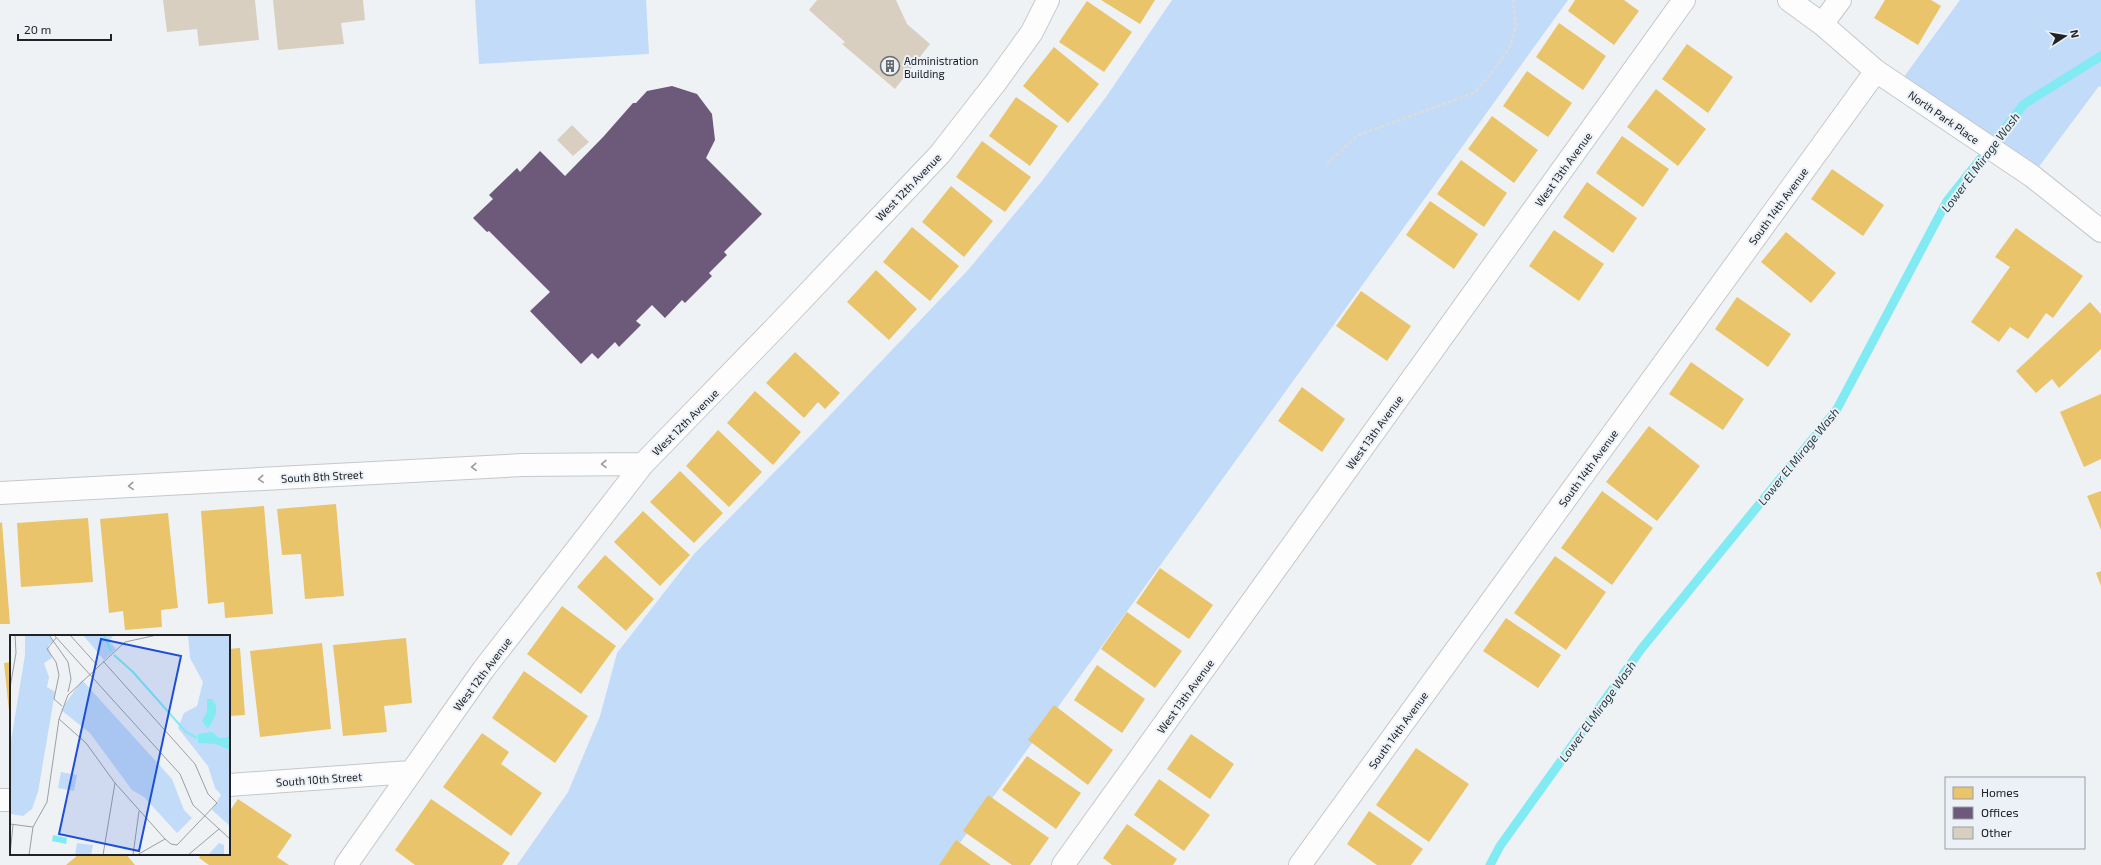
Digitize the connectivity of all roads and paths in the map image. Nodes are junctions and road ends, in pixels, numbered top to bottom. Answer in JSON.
{"nodes":[{"id":1,"x":1048,"y":0,"type":"edge"},
{"id":2,"x":1513,"y":0,"type":"edge"},
{"id":3,"x":1684,"y":0,"type":"edge"},
{"id":4,"x":1789,"y":0,"type":"edge"},
{"id":5,"x":1840,"y":0,"type":"edge"},
{"id":6,"x":1822,"y":24,"type":"junction"},
{"id":7,"x":1876,"y":71,"type":"junction"},
{"id":8,"x":1327,"y":164,"type":"dead end"},
{"id":9,"x":2101,"y":231,"type":"edge"},
{"id":10,"x":643,"y":464,"type":"junction"},
{"id":11,"x":0,"y":493,"type":"edge"},
{"id":12,"x":410,"y":772,"type":"junction"},
{"id":13,"x":230,"y":785,"type":"edge"},
{"id":14,"x":346,"y":865,"type":"edge"},
{"id":15,"x":1063,"y":865,"type":"edge"},
{"id":16,"x":1300,"y":865,"type":"edge"}],
"edges":[{"from":1,"to":10,"type":"street","name":"West 12th Avenue"},
{"from":2,"to":8,"type":"path"},
{"from":3,"to":15,"type":"street","name":"West 13th Avenue"},
{"from":4,"to":6,"type":"street","name":"North Park Place"},
{"from":5,"to":6,"type":"street"},
{"from":6,"to":7,"type":"street","name":"North Park Place"},
{"from":7,"to":9,"type":"street","name":"North Park Place"},
{"from":7,"to":16,"type":"street","name":"South 14th Avenue"},
{"from":10,"to":11,"type":"street","name":"South 8th Street","one_way":true},
{"from":10,"to":12,"type":"street","name":"West 12th Avenue"},
{"from":12,"to":13,"type":"street","name":"South 10th Street"},
{"from":12,"to":14,"type":"street","name":"West 12th Avenue"}]}
